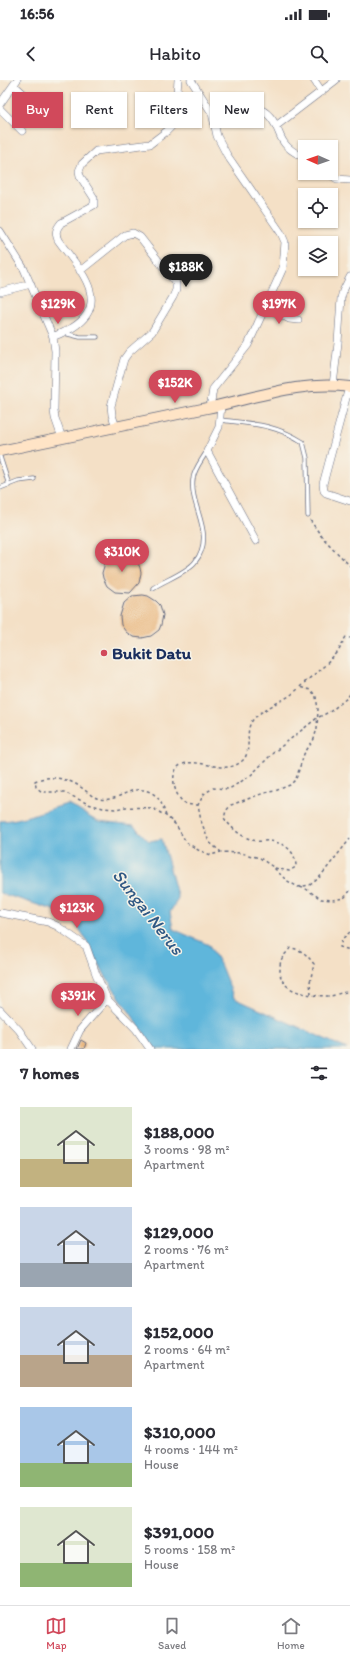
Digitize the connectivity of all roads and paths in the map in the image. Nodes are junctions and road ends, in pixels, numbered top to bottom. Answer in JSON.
{"nodes":[{"id":1,"x":178,"y":80,"type":"edge"},
{"id":2,"x":191,"y":80,"type":"edge"},
{"id":3,"x":314,"y":80,"type":"edge"},
{"id":4,"x":336,"y":80,"type":"edge"},
{"id":5,"x":16,"y":82,"type":"edge"},
{"id":6,"x":25,"y":92,"type":"edge"},
{"id":7,"x":322,"y":92,"type":"junction"},
{"id":8,"x":0,"y":104,"type":"edge"},
{"id":9,"x":0,"y":109,"type":"edge"},
{"id":10,"x":210,"y":109,"type":"edge"},
{"id":11,"x":264,"y":111,"type":"edge"},
{"id":12,"x":276,"y":126,"type":"junction"},
{"id":13,"x":215,"y":128,"type":"edge"},
{"id":14,"x":22,"y":131,"type":"dead end"},
{"id":15,"x":298,"y":154,"type":"edge"},
{"id":16,"x":338,"y":179,"type":"edge"},
{"id":17,"x":350,"y":180,"type":"edge"},
{"id":18,"x":0,"y":231,"type":"edge"},
{"id":19,"x":80,"y":271,"type":"junction"},
{"id":20,"x":350,"y":277,"type":"edge"},
{"id":21,"x":30,"y":284,"type":"junction"},
{"id":22,"x":0,"y":292,"type":"edge"},
{"id":23,"x":266,"y":307,"type":"junction"},
{"id":24,"x":298,"y":320,"type":"dead end"},
{"id":25,"x":63,"y":332,"type":"junction"},
{"id":26,"x":53,"y":337,"type":"junction"},
{"id":27,"x":97,"y":337,"type":"dead end"},
{"id":28,"x":333,"y":386,"type":"junction"},
{"id":29,"x":349,"y":387,"type":"edge"},
{"id":30,"x":221,"y":405,"type":"junction"},
{"id":31,"x":210,"y":408,"type":"junction"},
{"id":32,"x":220,"y":420,"type":"junction"},
{"id":33,"x":116,"y":427,"type":"junction"},
{"id":34,"x":62,"y":438,"type":"junction"},
{"id":35,"x":0,"y":451,"type":"edge"},
{"id":36,"x":207,"y":451,"type":"junction"},
{"id":37,"x":0,"y":457,"type":"edge"},
{"id":38,"x":34,"y":479,"type":"dead end"},
{"id":39,"x":9,"y":485,"type":"junction"},
{"id":40,"x":0,"y":488,"type":"edge"},
{"id":41,"x":350,"y":501,"type":"edge"},
{"id":42,"x":308,"y":516,"type":"joint"},
{"id":43,"x":256,"y":541,"type":"dead end"},
{"id":44,"x":350,"y":566,"type":"edge"},
{"id":45,"x":153,"y":588,"type":"dead end"},
{"id":46,"x":350,"y":638,"type":"edge"},
{"id":47,"x":300,"y":688,"type":"junction"},
{"id":48,"x":350,"y":694,"type":"edge"},
{"id":49,"x":317,"y":718,"type":"junction"},
{"id":50,"x":198,"y":805,"type":"junction"},
{"id":51,"x":166,"y":816,"type":"junction"},
{"id":52,"x":350,"y":839,"type":"edge"},
{"id":53,"x":221,"y":852,"type":"junction"},
{"id":54,"x":273,"y":867,"type":"junction"},
{"id":55,"x":298,"y":887,"type":"junction"},
{"id":56,"x":350,"y":891,"type":"edge"},
{"id":57,"x":1,"y":913,"type":"dead end"},
{"id":58,"x":350,"y":932,"type":"edge"},
{"id":59,"x":350,"y":950,"type":"edge"},
{"id":60,"x":350,"y":993,"type":"edge"},
{"id":61,"x":310,"y":994,"type":"junction"},
{"id":62,"x":107,"y":999,"type":"junction"},
{"id":63,"x":0,"y":1010,"type":"edge"},
{"id":64,"x":32,"y":1049,"type":"edge"},
{"id":65,"x":71,"y":1049,"type":"edge"},
{"id":66,"x":150,"y":1049,"type":"edge"}],
"edges":[{"from":1,"to":19,"type":"street"},
{"from":2,"to":10,"type":"street"},
{"from":3,"to":7,"type":"street"},
{"from":4,"to":7,"type":"street"},
{"from":5,"to":6,"type":"street"},
{"from":5,"to":8,"type":"street"},
{"from":7,"to":12,"type":"street"},
{"from":9,"to":14,"type":"street"},
{"from":11,"to":12,"type":"street"},
{"from":12,"to":15,"type":"street"},
{"from":13,"to":23,"type":"street"},
{"from":16,"to":17,"type":"street"},
{"from":18,"to":21,"type":"street"},
{"from":19,"to":25,"type":"street"},
{"from":19,"to":33,"type":"street"},
{"from":20,"to":28,"type":"street"},
{"from":21,"to":22,"type":"street"},
{"from":21,"to":26,"type":"street"},
{"from":23,"to":24,"type":"street"},
{"from":23,"to":31,"type":"street"},
{"from":25,"to":26,"type":"street"},
{"from":25,"to":27,"type":"lane"},
{"from":26,"to":34,"type":"street"},
{"from":28,"to":29,"type":"street"},
{"from":28,"to":30,"type":"street"},
{"from":29,"to":41,"type":"street"},
{"from":30,"to":31,"type":"street"},
{"from":30,"to":32,"type":"street"},
{"from":31,"to":33,"type":"street"},
{"from":32,"to":36,"type":"street"},
{"from":32,"to":42,"type":"lane"},
{"from":33,"to":34,"type":"street"},
{"from":34,"to":35,"type":"street"},
{"from":36,"to":43,"type":"street"},
{"from":36,"to":45,"type":"lane"},
{"from":37,"to":39,"type":"lane"},
{"from":38,"to":39,"type":"lane"},
{"from":39,"to":40,"type":"lane"},
{"from":42,"to":44,"type":"path"},
{"from":46,"to":47,"type":"path"},
{"from":47,"to":49,"type":"path"},
{"from":47,"to":50,"type":"path"},
{"from":48,"to":49,"type":"path"},
{"from":49,"to":50,"type":"path"},
{"from":49,"to":54,"type":"path"},
{"from":50,"to":53,"type":"path"},
{"from":51,"to":51,"type":"path"},
{"from":51,"to":53,"type":"path"},
{"from":52,"to":55,"type":"path"},
{"from":53,"to":54,"type":"path"},
{"from":54,"to":55,"type":"path"},
{"from":55,"to":56,"type":"path"},
{"from":57,"to":62,"type":"street"},
{"from":58,"to":59,"type":"path"},
{"from":60,"to":61,"type":"path"},
{"from":61,"to":61,"type":"path"},
{"from":62,"to":65,"type":"street"},
{"from":62,"to":66,"type":"street"},
{"from":63,"to":64,"type":"street"}]}
